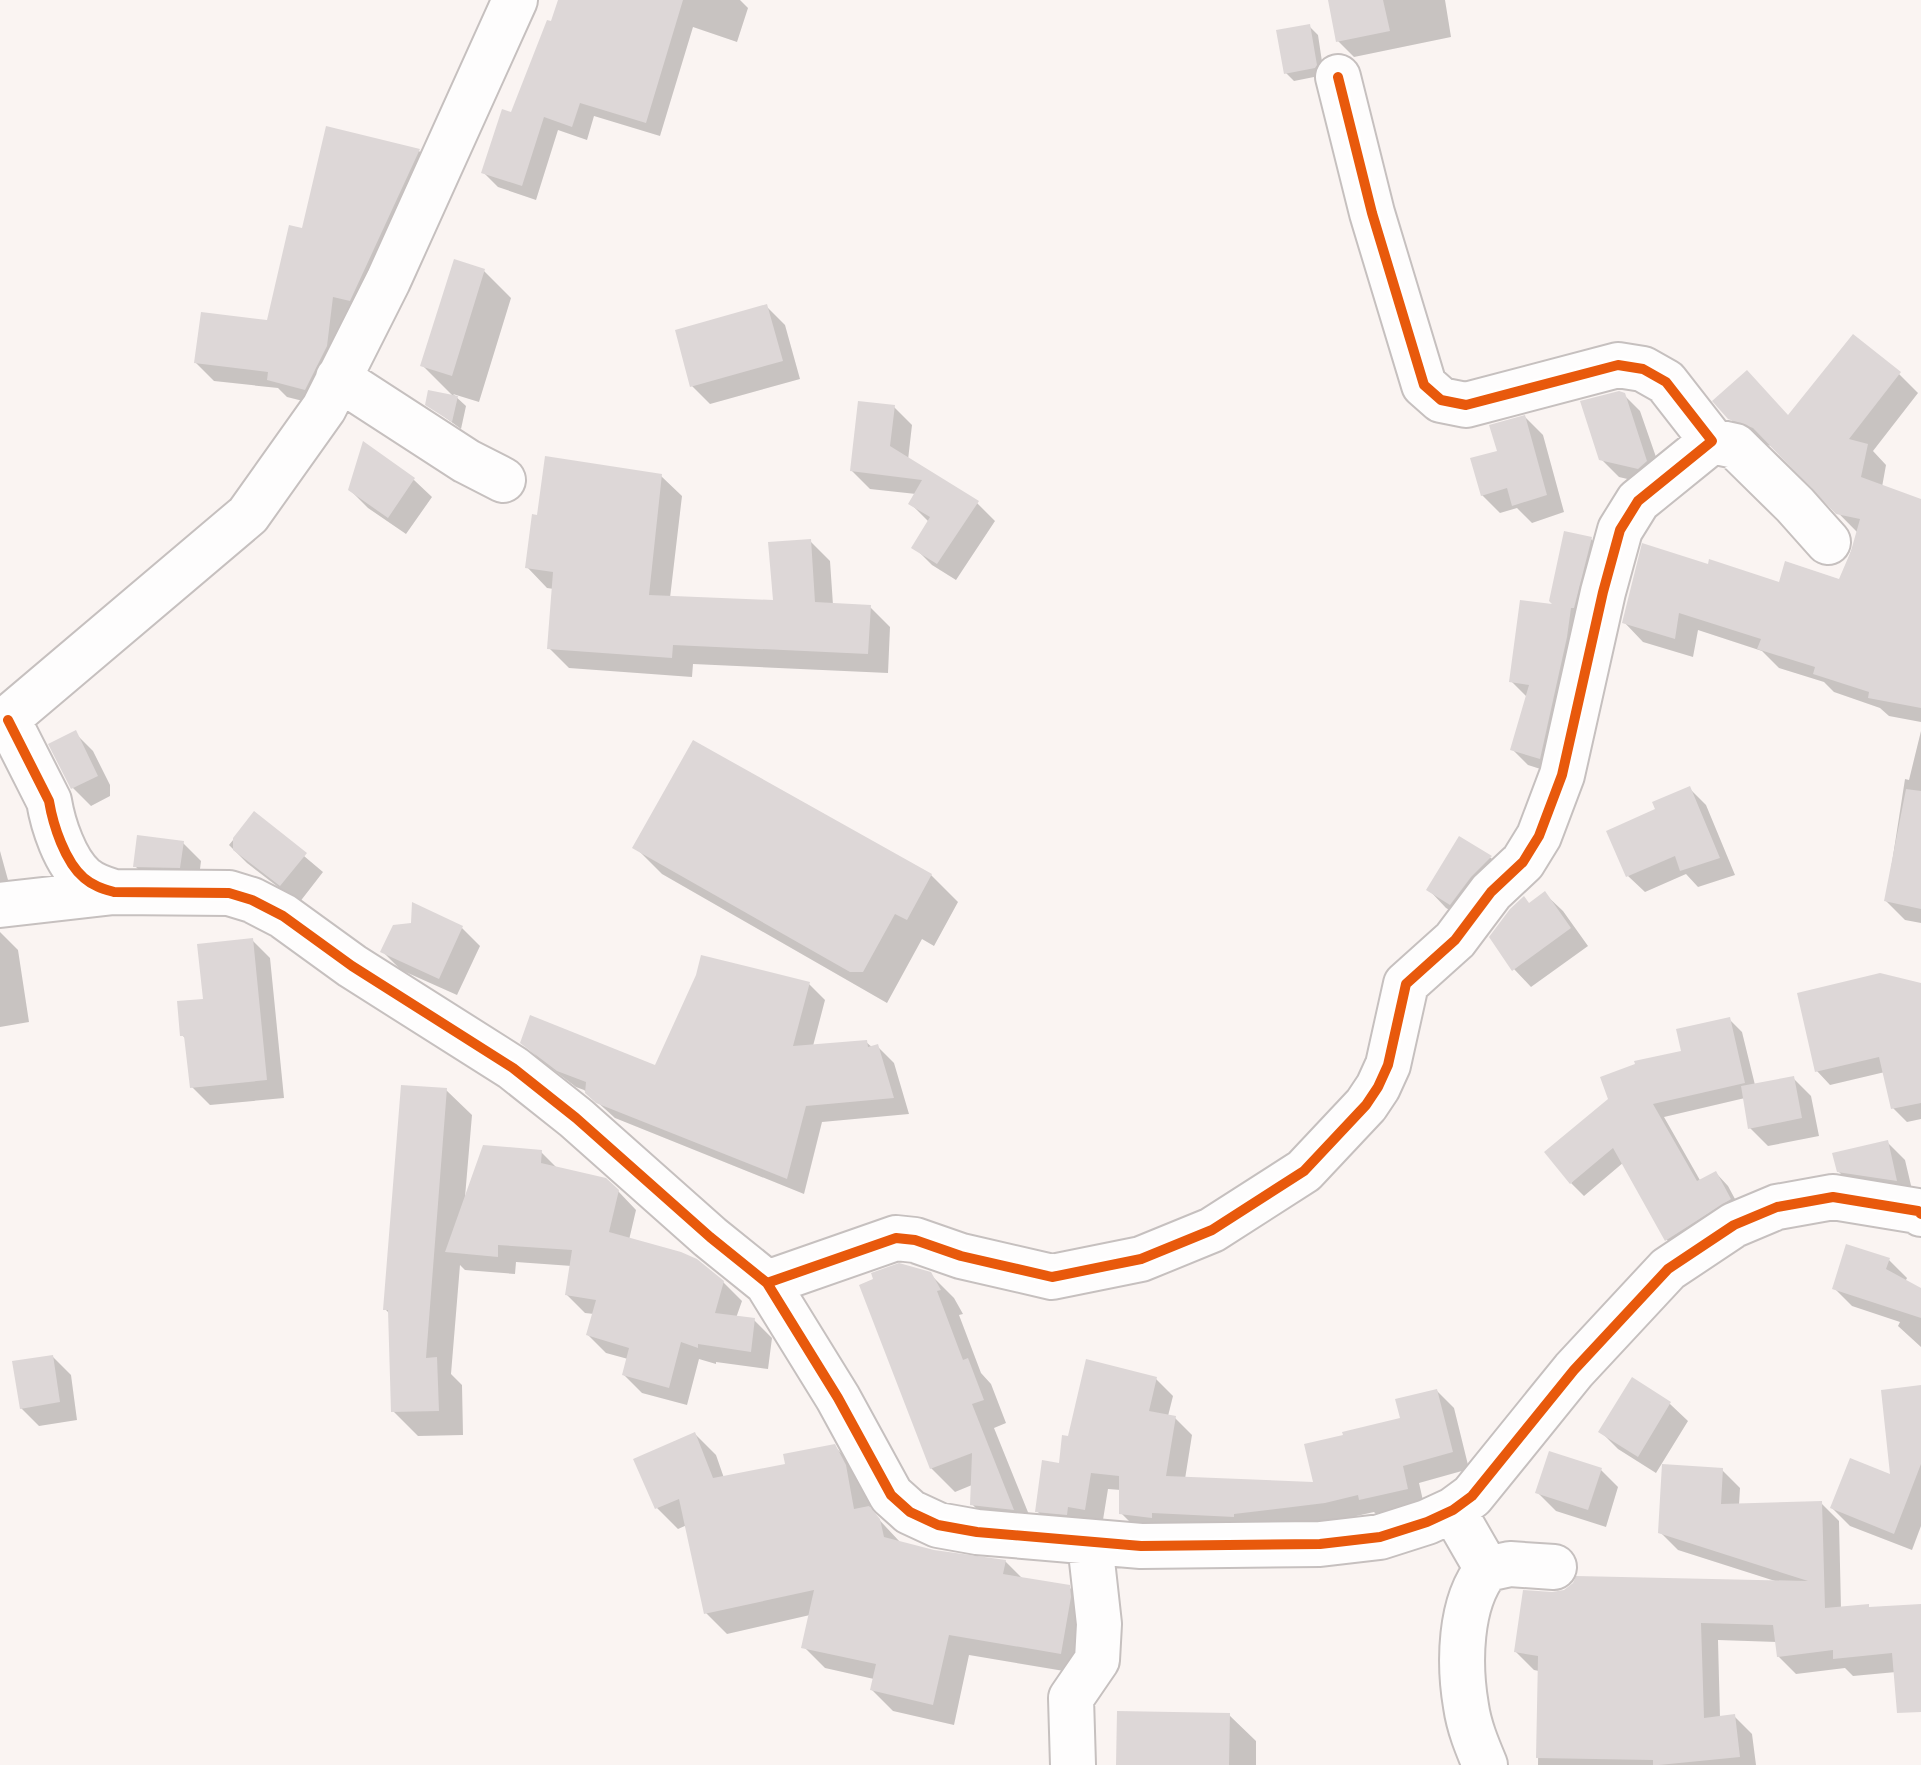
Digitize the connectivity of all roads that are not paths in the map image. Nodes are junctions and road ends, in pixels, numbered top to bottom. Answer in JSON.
{"nodes":[{"id":1,"x":515,"y":0,"type":"edge"},
{"id":2,"x":1338,"y":77,"type":"dead end"},
{"id":3,"x":338,"y":378,"type":"junction"},
{"id":4,"x":1712,"y":441,"type":"junction"},
{"id":5,"x":503,"y":480,"type":"dead end"},
{"id":6,"x":1828,"y":542,"type":"dead end"},
{"id":7,"x":4,"y":722,"type":"edge"},
{"id":8,"x":114,"y":892,"type":"junction"},
{"id":9,"x":0,"y":905,"type":"edge"},
{"id":10,"x":1913,"y":1206,"type":"edge"},
{"id":11,"x":767,"y":1283,"type":"junction"},
{"id":12,"x":1453,"y":1510,"type":"junction"},
{"id":13,"x":1090,"y":1543,"type":"junction"},
{"id":14,"x":1554,"y":1567,"type":"dead end"},
{"id":15,"x":1487,"y":1569,"type":"junction"},
{"id":16,"x":1073,"y":1765,"type":"edge"},
{"id":17,"x":1485,"y":1765,"type":"edge"}],
"edges":[{"from":1,"to":3,"type":"street"},
{"from":2,"to":4,"type":"street"},
{"from":3,"to":5,"type":"street"},
{"from":3,"to":7,"type":"street"},
{"from":4,"to":6,"type":"street"},
{"from":4,"to":11,"type":"street"},
{"from":7,"to":8,"type":"street"},
{"from":8,"to":9,"type":"street"},
{"from":8,"to":11,"type":"street"},
{"from":10,"to":12,"type":"street"},
{"from":11,"to":13,"type":"street"},
{"from":12,"to":13,"type":"street"},
{"from":12,"to":15,"type":"street"},
{"from":13,"to":16,"type":"street"},
{"from":14,"to":15,"type":"street"},
{"from":15,"to":17,"type":"street"}]}
